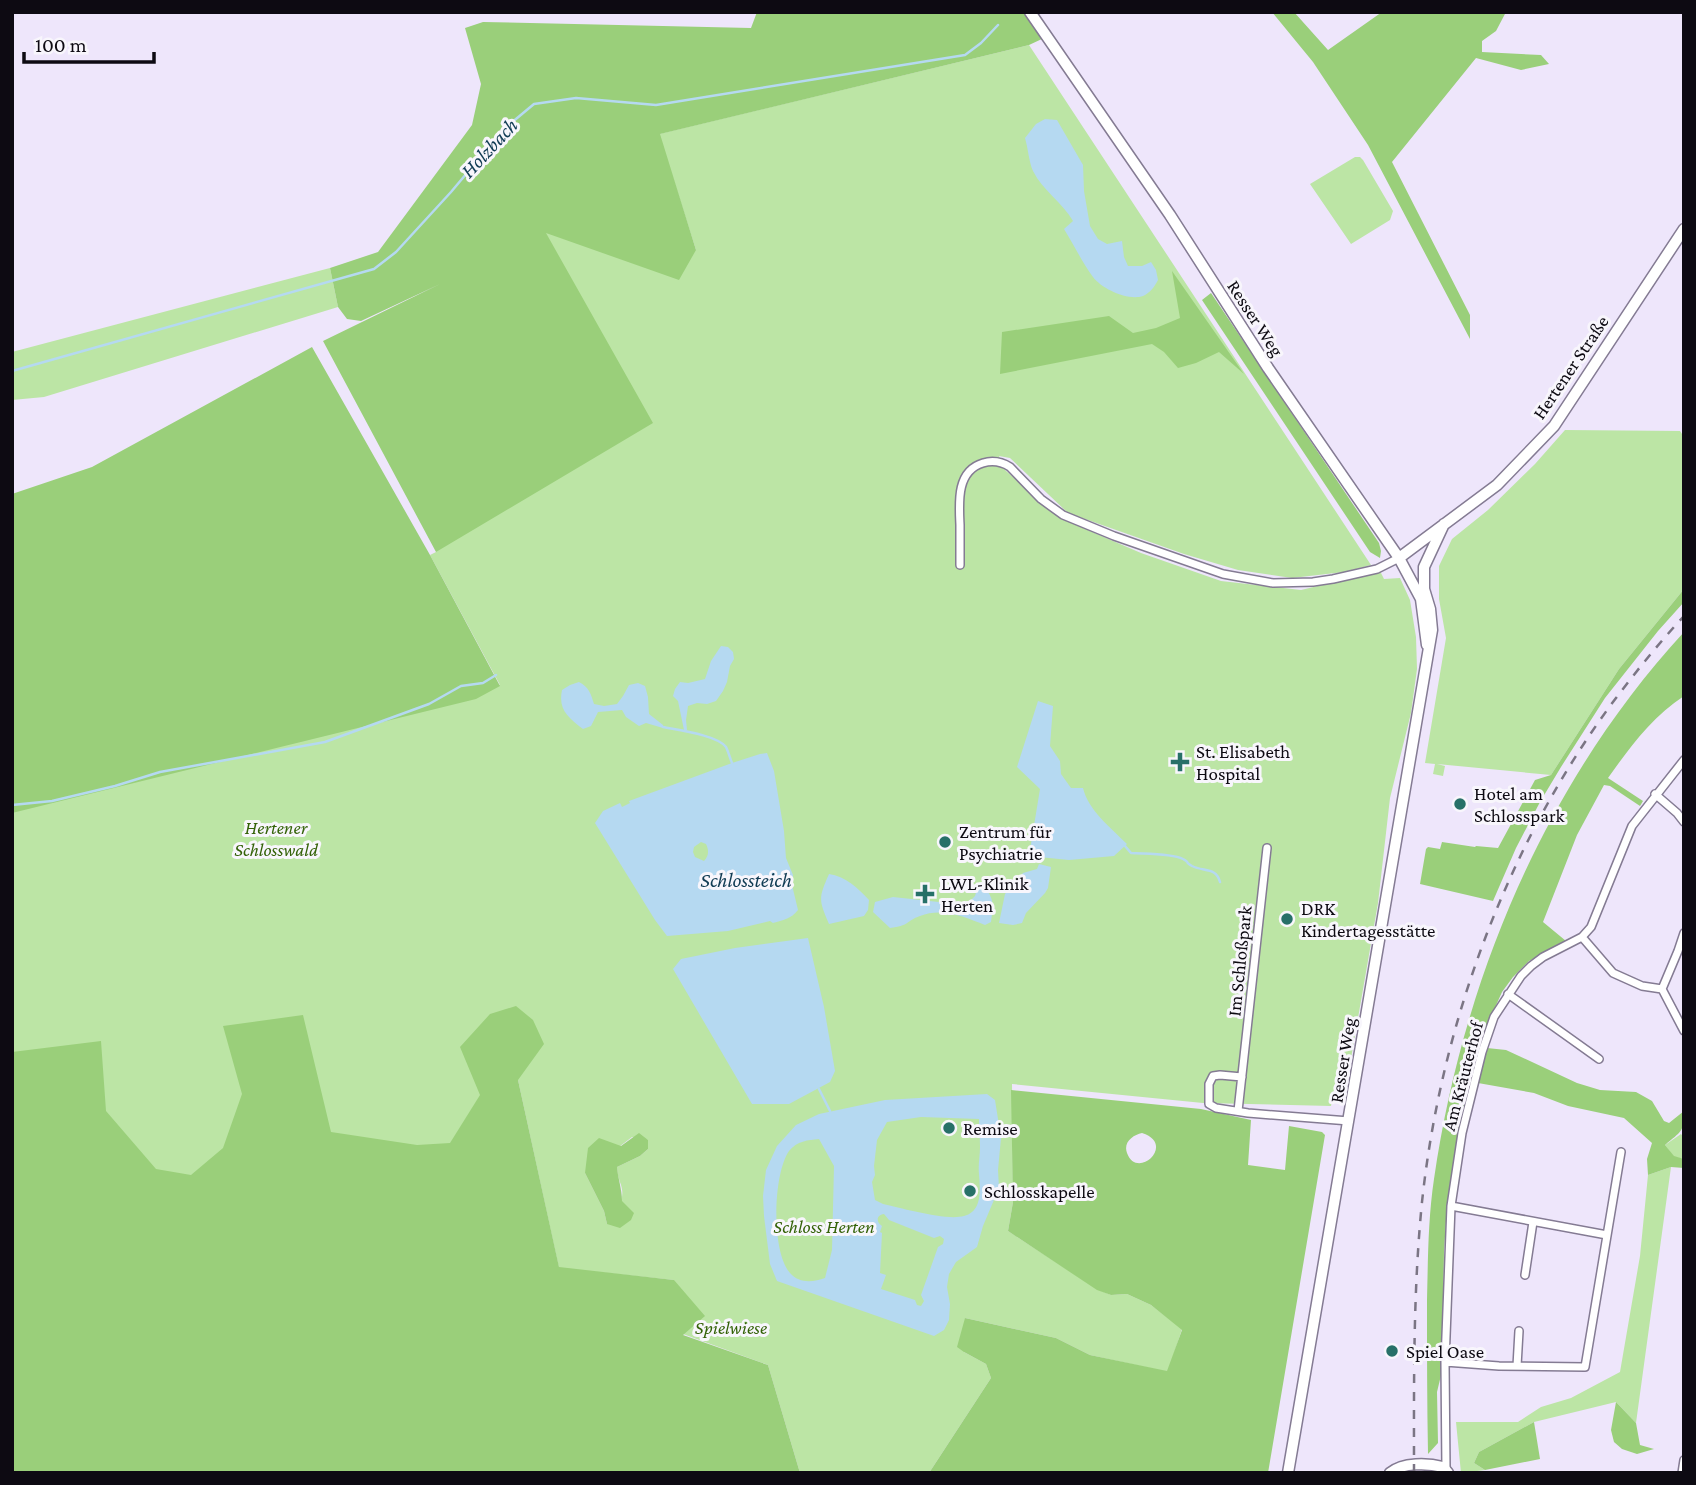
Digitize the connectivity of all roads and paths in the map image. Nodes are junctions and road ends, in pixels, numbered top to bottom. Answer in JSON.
{"nodes":[{"id":1,"x":1030,"y":12,"type":"edge"},
{"id":2,"x":1684,"y":229,"type":"edge"},
{"id":3,"x":1444,"y":524,"type":"junction"},
{"id":4,"x":1399,"y":558,"type":"junction"},
{"id":5,"x":960,"y":565,"type":"dead end"},
{"id":6,"x":1428,"y":652,"type":"junction"},
{"id":7,"x":1684,"y":760,"type":"edge"},
{"id":8,"x":1655,"y":794,"type":"junction"},
{"id":9,"x":1684,"y":822,"type":"edge"},
{"id":10,"x":1267,"y":848,"type":"dead end"},
{"id":11,"x":1684,"y":933,"type":"edge"},
{"id":12,"x":1582,"y":937,"type":"junction"},
{"id":13,"x":1662,"y":989,"type":"junction"},
{"id":14,"x":1508,"y":994,"type":"junction"},
{"id":15,"x":1684,"y":1031,"type":"edge"},
{"id":16,"x":1599,"y":1059,"type":"dead end"},
{"id":17,"x":1241,"y":1077,"type":"junction"},
{"id":18,"x":1238,"y":1111,"type":"junction"},
{"id":19,"x":1349,"y":1121,"type":"junction"},
{"id":20,"x":1621,"y":1152,"type":"dead end"},
{"id":21,"x":1451,"y":1206,"type":"junction"},
{"id":22,"x":1533,"y":1222,"type":"junction"},
{"id":23,"x":1607,"y":1234,"type":"junction"},
{"id":24,"x":1525,"y":1275,"type":"dead end"},
{"id":25,"x":1519,"y":1331,"type":"dead end"},
{"id":26,"x":1445,"y":1362,"type":"junction"},
{"id":27,"x":1517,"y":1366,"type":"junction"},
{"id":28,"x":1684,"y":1460,"type":"edge"},
{"id":29,"x":1447,"y":1471,"type":"edge"},
{"id":30,"x":1288,"y":1473,"type":"edge"},
{"id":31,"x":1390,"y":1473,"type":"edge"},
{"id":32,"x":1682,"y":1473,"type":"edge"}],
"edges":[{"from":1,"to":4,"type":"main road","name":"Resser Weg"},
{"from":2,"to":3,"type":"main road","name":"Hertener Straße"},
{"from":3,"to":4,"type":"main road","name":"Hertener Straße"},
{"from":3,"to":6,"type":"main road","name":"Resser Weg"},
{"from":4,"to":5,"type":"street"},
{"from":4,"to":6,"type":"main road","name":"Resser Weg"},
{"from":6,"to":19,"type":"main road","name":"Resser Weg"},
{"from":7,"to":8,"type":"street"},
{"from":8,"to":9,"type":"street"},
{"from":8,"to":12,"type":"street"},
{"from":10,"to":17,"type":"street","name":"Im Schloßpark"},
{"from":11,"to":13,"type":"street"},
{"from":12,"to":13,"type":"street"},
{"from":12,"to":14,"type":"street","name":"Am Kräuterhof"},
{"from":13,"to":15,"type":"street"},
{"from":14,"to":16,"type":"street"},
{"from":14,"to":21,"type":"street","name":"Am Kräuterhof"},
{"from":17,"to":18,"type":"street","name":"Im Schloßpark"},
{"from":17,"to":18,"type":"street"},
{"from":18,"to":19,"type":"street"},
{"from":19,"to":30,"type":"main road","name":"Resser Weg"},
{"from":20,"to":23,"type":"street"},
{"from":21,"to":22,"type":"street"},
{"from":21,"to":26,"type":"street","name":"Am Kräuterhof"},
{"from":22,"to":23,"type":"street"},
{"from":22,"to":24,"type":"street"},
{"from":23,"to":27,"type":"street"},
{"from":25,"to":27,"type":"street"},
{"from":26,"to":27,"type":"street"},
{"from":26,"to":29,"type":"street","name":"Am Kräuterhof"},
{"from":28,"to":32,"type":"street"},
{"from":29,"to":31,"type":"main road"}]}
